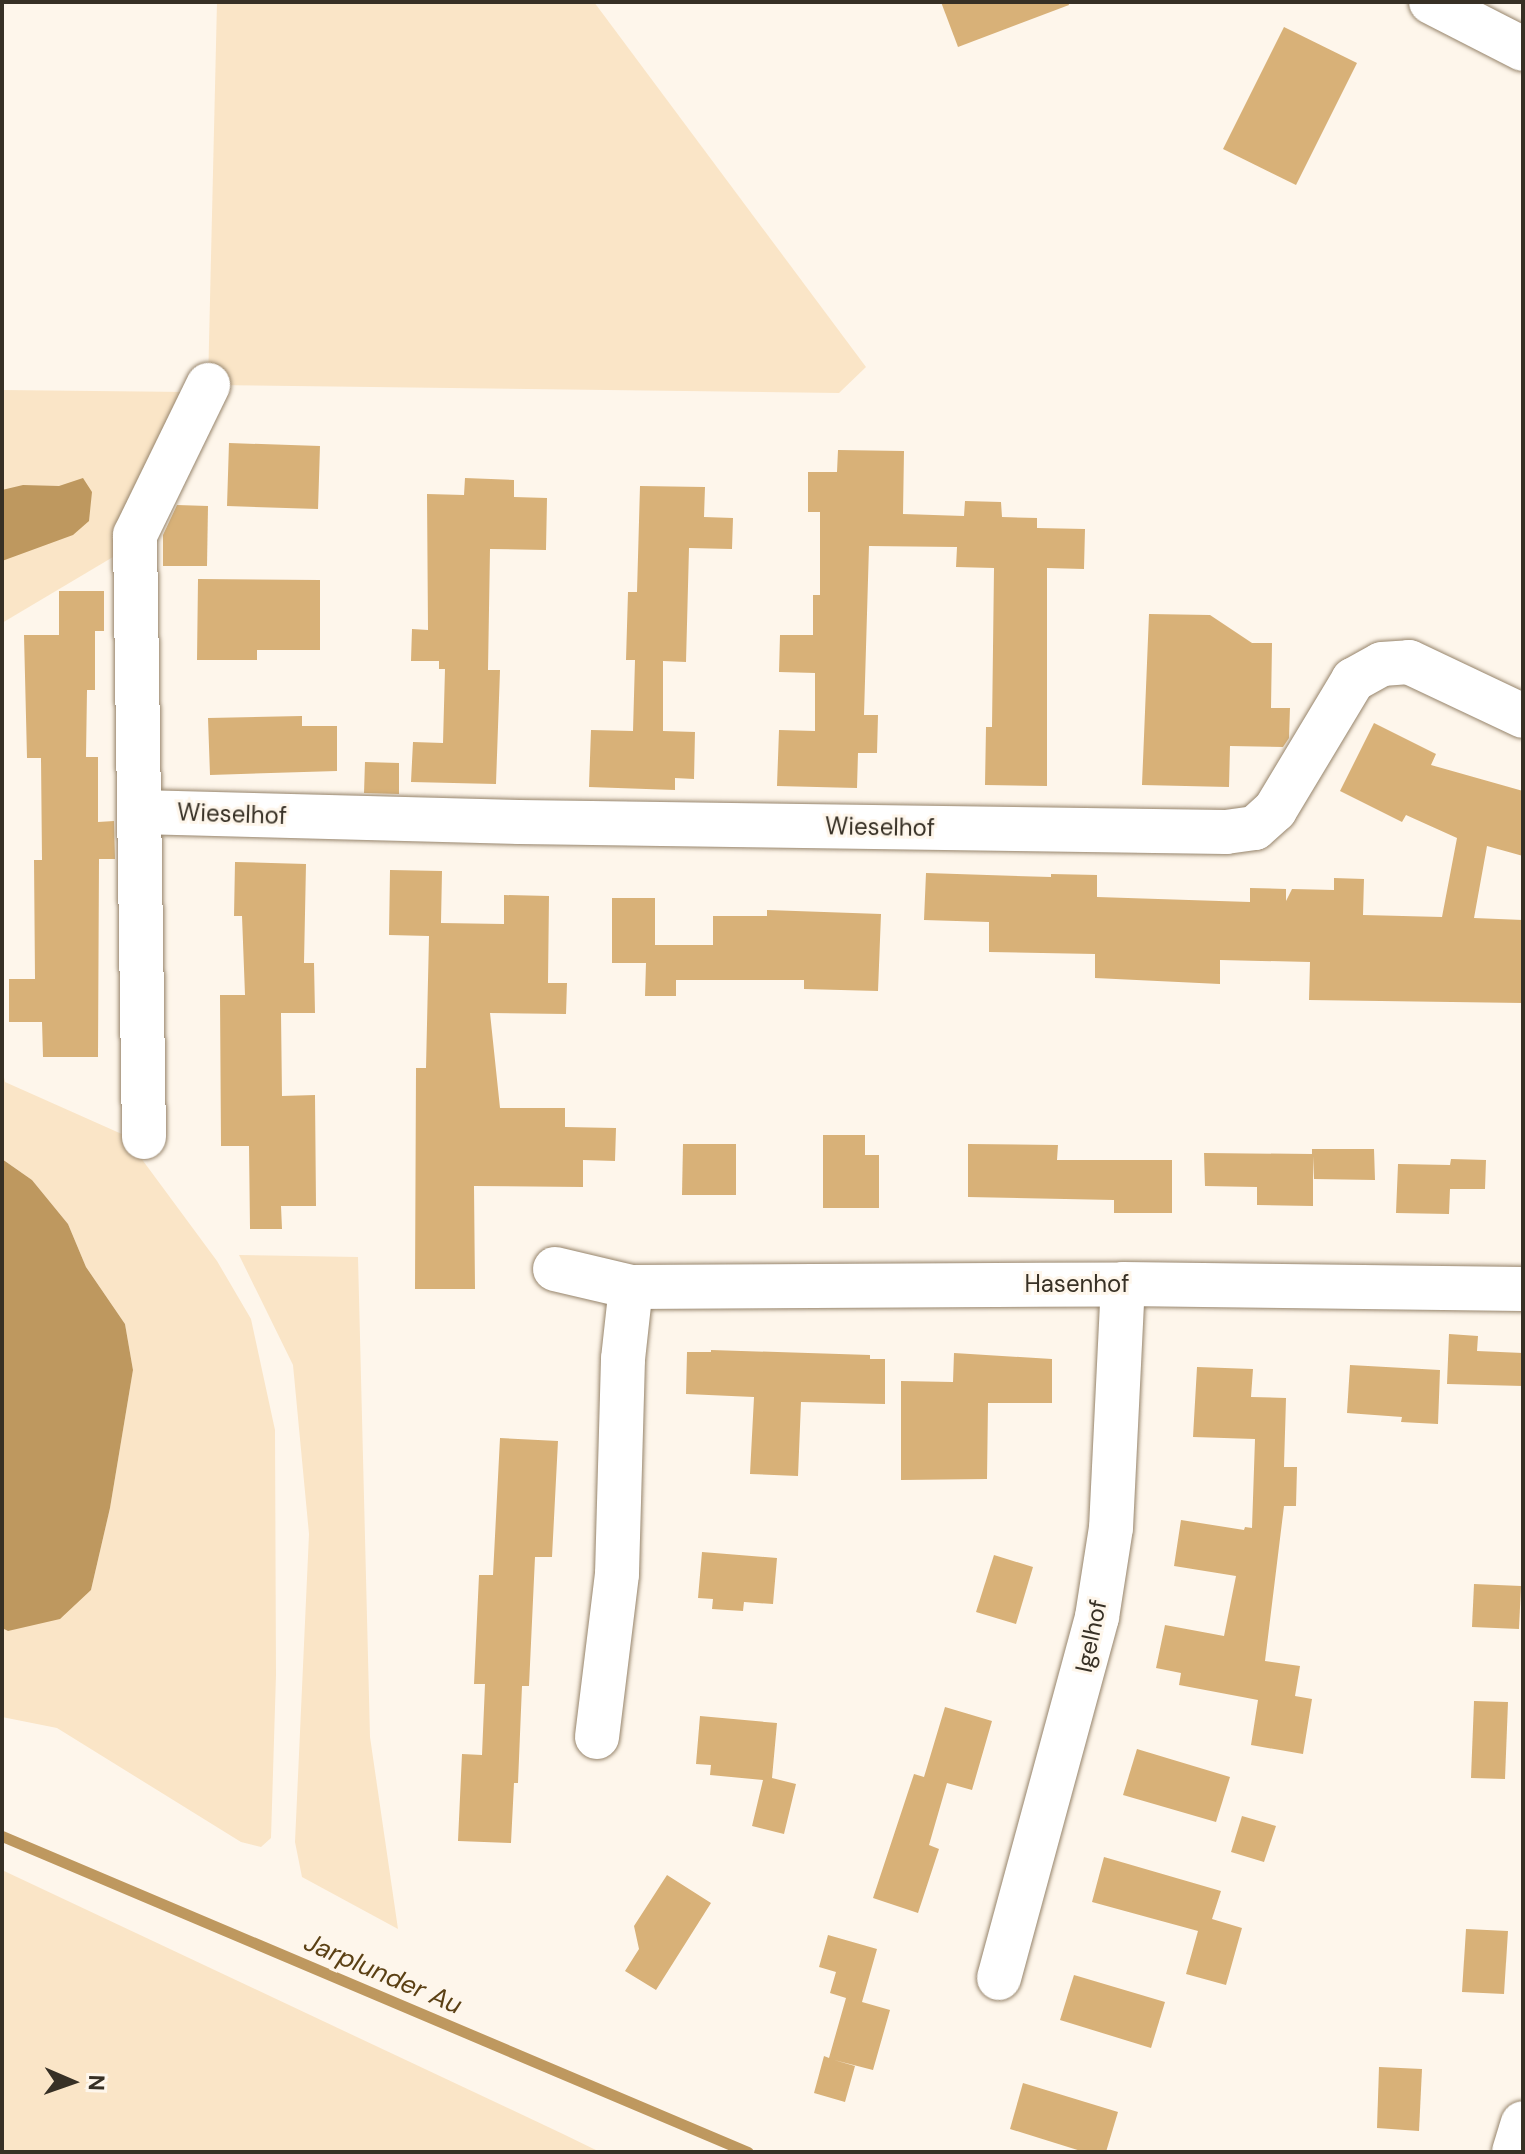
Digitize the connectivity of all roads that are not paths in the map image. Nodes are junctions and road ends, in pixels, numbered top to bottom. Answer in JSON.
{"nodes":[{"id":1,"x":1431,"y":2,"type":"edge"},
{"id":2,"x":1523,"y":49,"type":"edge"},
{"id":3,"x":208,"y":385,"type":"dead end"},
{"id":4,"x":1523,"y":716,"type":"edge"},
{"id":5,"x":139,"y":812,"type":"junction"},
{"id":6,"x":144,"y":1137,"type":"dead end"},
{"id":7,"x":555,"y":1269,"type":"dead end"},
{"id":8,"x":1123,"y":1284,"type":"junction"},
{"id":9,"x":631,"y":1287,"type":"junction"},
{"id":10,"x":1523,"y":1289,"type":"edge"},
{"id":11,"x":597,"y":1737,"type":"dead end"},
{"id":12,"x":999,"y":1978,"type":"dead end"},
{"id":13,"x":1523,"y":2123,"type":"edge"},
{"id":14,"x":1514,"y":2152,"type":"edge"}],
"edges":[{"from":1,"to":2,"type":"street"},
{"from":3,"to":5,"type":"street"},
{"from":4,"to":5,"type":"street","name":"Wieselhof"},
{"from":5,"to":6,"type":"street"},
{"from":7,"to":9,"type":"street","name":"Hasenhof"},
{"from":8,"to":9,"type":"street","name":"Hasenhof"},
{"from":8,"to":10,"type":"street","name":"Hasenhof"},
{"from":8,"to":12,"type":"street","name":"Igelhof"},
{"from":9,"to":11,"type":"street"},
{"from":13,"to":14,"type":"street"}]}
